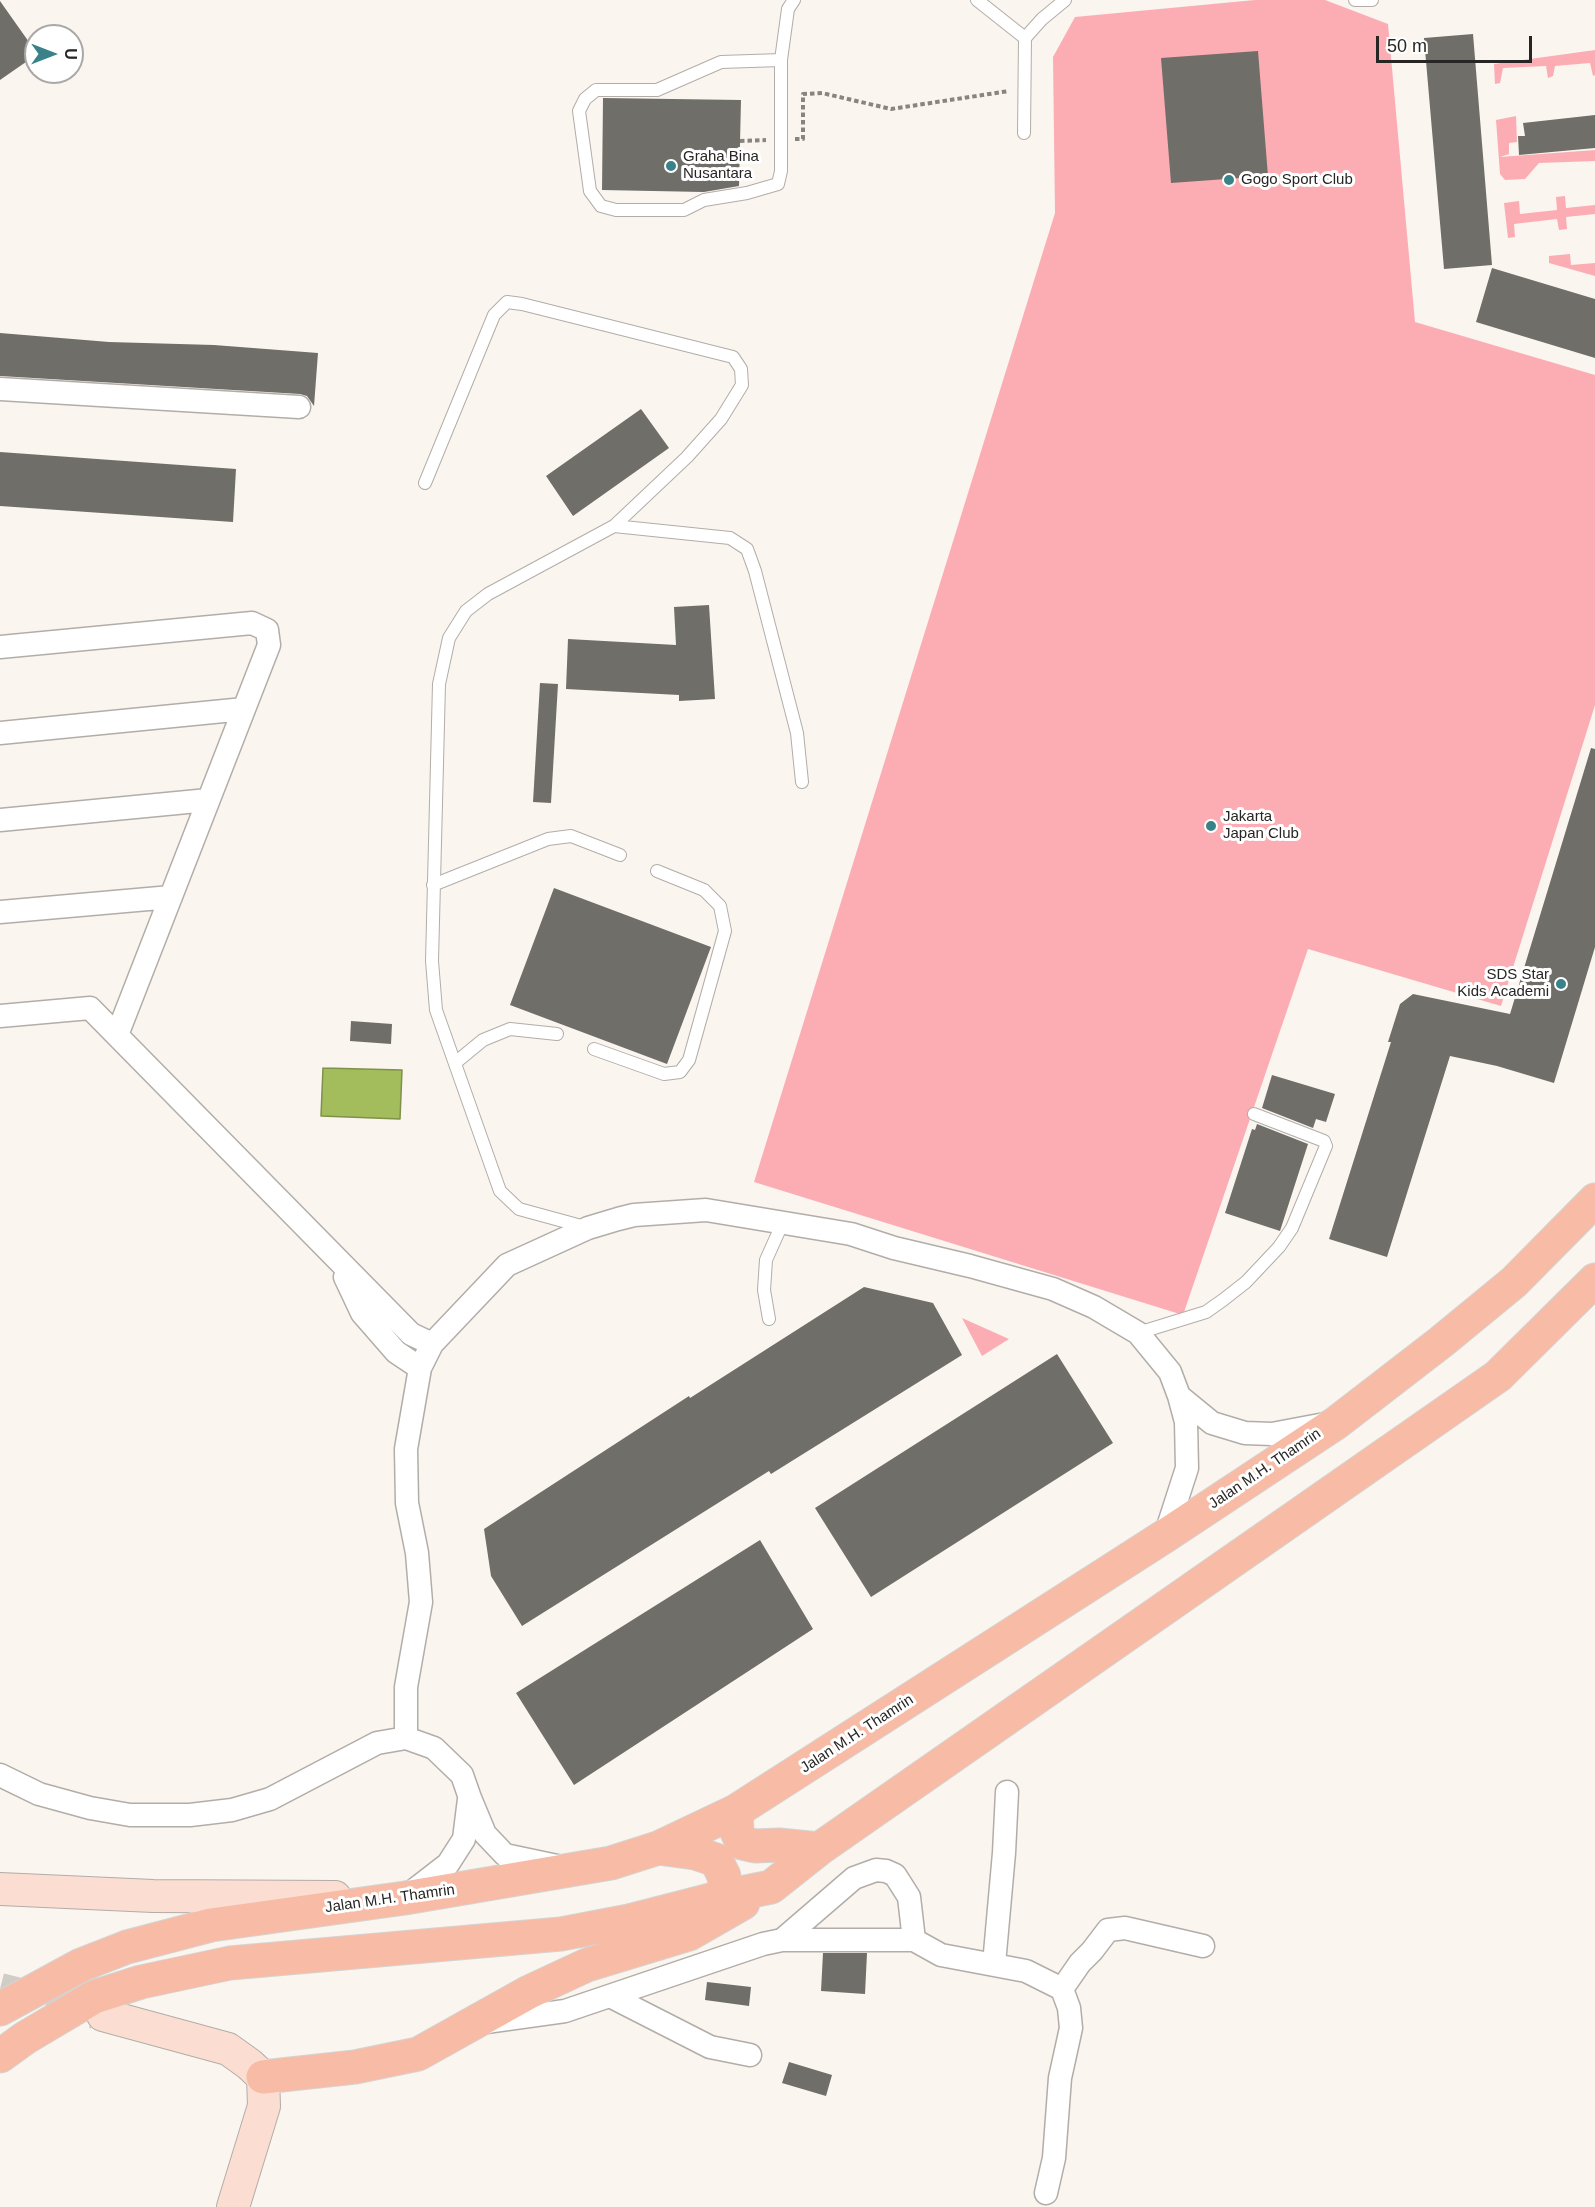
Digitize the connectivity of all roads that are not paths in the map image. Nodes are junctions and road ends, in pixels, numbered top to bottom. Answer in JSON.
{"nodes":[{"id":1,"x":794,"y":0,"type":"edge"},
{"id":2,"x":977,"y":0,"type":"edge"},
{"id":3,"x":1065,"y":0,"type":"edge"},
{"id":4,"x":1355,"y":0,"type":"edge"},
{"id":5,"x":1372,"y":0,"type":"edge"},
{"id":6,"x":1025,"y":38,"type":"junction"},
{"id":7,"x":781,"y":60,"type":"junction"},
{"id":8,"x":1024,"y":133,"type":"dead end"},
{"id":9,"x":0,"y":389,"type":"edge"},
{"id":10,"x":299,"y":407,"type":"dead end"},
{"id":11,"x":425,"y":483,"type":"dead end"},
{"id":12,"x":614,"y":526,"type":"junction"},
{"id":13,"x":0,"y":647,"type":"edge"},
{"id":14,"x":244,"y":709,"type":"junction"},
{"id":15,"x":0,"y":734,"type":"edge"},
{"id":16,"x":802,"y":782,"type":"dead end"},
{"id":17,"x":208,"y":800,"type":"junction"},
{"id":18,"x":0,"y":820,"type":"edge"},
{"id":19,"x":620,"y":855,"type":"dead end"},
{"id":20,"x":657,"y":871,"type":"dead end"},
{"id":21,"x":433,"y":885,"type":"junction"},
{"id":22,"x":171,"y":897,"type":"junction"},
{"id":23,"x":0,"y":912,"type":"edge"},
{"id":24,"x":0,"y":1016,"type":"edge"},
{"id":25,"x":117,"y":1035,"type":"junction"},
{"id":26,"x":557,"y":1035,"type":"dead end"},
{"id":27,"x":594,"y":1049,"type":"dead end"},
{"id":28,"x":455,"y":1063,"type":"junction"},
{"id":29,"x":1254,"y":1114,"type":"dead end"},
{"id":30,"x":1595,"y":1200,"type":"edge"},
{"id":31,"x":783,"y":1222,"type":"junction"},
{"id":32,"x":588,"y":1228,"type":"junction"},
{"id":33,"x":338,"y":1262,"type":"junction"},
{"id":34,"x":1595,"y":1280,"type":"edge"},
{"id":35,"x":769,"y":1319,"type":"dead end"},
{"id":36,"x":1138,"y":1334,"type":"junction"},
{"id":37,"x":432,"y":1344,"type":"junction"},
{"id":38,"x":420,"y":1368,"type":"junction"},
{"id":39,"x":1179,"y":1396,"type":"junction"},
{"id":40,"x":1336,"y":1423,"type":"junction"},
{"id":41,"x":1165,"y":1536,"type":"junction"},
{"id":42,"x":406,"y":1738,"type":"junction"},
{"id":43,"x":0,"y":1775,"type":"edge"},
{"id":44,"x":1007,"y":1792,"type":"dead end"},
{"id":45,"x":470,"y":1798,"type":"junction"},
{"id":46,"x":736,"y":1811,"type":"junction"},
{"id":47,"x":658,"y":1848,"type":"junction"},
{"id":48,"x":819,"y":1849,"type":"junction"},
{"id":49,"x":577,"y":1870,"type":"junction"},
{"id":50,"x":771,"y":1887,"type":"junction"},
{"id":51,"x":0,"y":1889,"type":"edge"},
{"id":52,"x":726,"y":1896,"type":"junction"},
{"id":53,"x":405,"y":1898,"type":"junction"},
{"id":54,"x":782,"y":1940,"type":"junction"},
{"id":55,"x":914,"y":1940,"type":"junction"},
{"id":56,"x":1203,"y":1946,"type":"dead end"},
{"id":57,"x":994,"y":1964,"type":"junction"},
{"id":58,"x":1062,"y":1989,"type":"junction"},
{"id":59,"x":610,"y":1996,"type":"junction"},
{"id":60,"x":0,"y":2009,"type":"edge"},
{"id":61,"x":103,"y":2015,"type":"tunnel mouth"},
{"id":62,"x":470,"y":2024,"type":"junction"},
{"id":63,"x":750,"y":2055,"type":"dead end"},
{"id":64,"x":0,"y":2056,"type":"edge"},
{"id":65,"x":263,"y":2077,"type":"junction"},
{"id":66,"x":1046,"y":2193,"type":"dead end"},
{"id":67,"x":235,"y":2200,"type":"edge"}],
"edges":[{"from":1,"to":7,"type":"lane"},
{"from":2,"to":6,"type":"lane"},
{"from":3,"to":6,"type":"lane"},
{"from":4,"to":5,"type":"lane"},
{"from":6,"to":8,"type":"lane"},
{"from":7,"to":7,"type":"lane"},
{"from":9,"to":10,"type":"street"},
{"from":11,"to":12,"type":"lane"},
{"from":12,"to":16,"type":"lane"},
{"from":12,"to":21,"type":"lane"},
{"from":13,"to":14,"type":"street"},
{"from":14,"to":15,"type":"street"},
{"from":14,"to":17,"type":"street"},
{"from":17,"to":18,"type":"street"},
{"from":17,"to":22,"type":"street"},
{"from":19,"to":21,"type":"lane"},
{"from":20,"to":27,"type":"lane"},
{"from":21,"to":28,"type":"lane"},
{"from":22,"to":23,"type":"street"},
{"from":22,"to":25,"type":"street"},
{"from":24,"to":25,"type":"street"},
{"from":25,"to":33,"type":"street"},
{"from":26,"to":28,"type":"lane"},
{"from":28,"to":32,"type":"lane"},
{"from":29,"to":36,"type":"lane"},
{"from":30,"to":40,"type":"main road","name":"Jalan M.H. Thamrin"},
{"from":31,"to":32,"type":"street"},
{"from":31,"to":35,"type":"lane"},
{"from":31,"to":36,"type":"street"},
{"from":32,"to":37,"type":"street"},
{"from":33,"to":37,"type":"street"},
{"from":33,"to":38,"type":"street"},
{"from":34,"to":48,"type":"main road"},
{"from":36,"to":39,"type":"street"},
{"from":37,"to":38,"type":"street"},
{"from":38,"to":42,"type":"street"},
{"from":39,"to":40,"type":"street"},
{"from":39,"to":41,"type":"street"},
{"from":40,"to":41,"type":"main road","name":"Jalan M.H. Thamrin"},
{"from":41,"to":46,"type":"main road","name":"Jalan M.H. Thamrin"},
{"from":42,"to":43,"type":"street"},
{"from":42,"to":45,"type":"street"},
{"from":44,"to":57,"type":"street"},
{"from":45,"to":49,"type":"street"},
{"from":45,"to":53,"type":"street"},
{"from":46,"to":47,"type":"main road","name":"Jalan M.H. Thamrin"},
{"from":46,"to":48,"type":"main road"},
{"from":47,"to":49,"type":"main road","name":"Jalan M.H. Thamrin"},
{"from":47,"to":52,"type":"main road"},
{"from":48,"to":50,"type":"main road"},
{"from":49,"to":53,"type":"main road","name":"Jalan M.H. Thamrin"},
{"from":50,"to":52,"type":"main road"},
{"from":50,"to":62,"type":"main road"},
{"from":51,"to":53,"type":"main road"},
{"from":52,"to":64,"type":"main road"},
{"from":53,"to":60,"type":"main road","name":"Jalan M.H. Thamrin"},
{"from":54,"to":55,"type":"street"},
{"from":54,"to":55,"type":"street"},
{"from":54,"to":59,"type":"street"},
{"from":55,"to":57,"type":"street"},
{"from":56,"to":58,"type":"street"},
{"from":57,"to":58,"type":"street"},
{"from":58,"to":66,"type":"street"},
{"from":59,"to":62,"type":"street"},
{"from":59,"to":63,"type":"street"},
{"from":61,"to":65,"type":"main road"},
{"from":62,"to":65,"type":"main road"},
{"from":65,"to":67,"type":"main road"}]}
